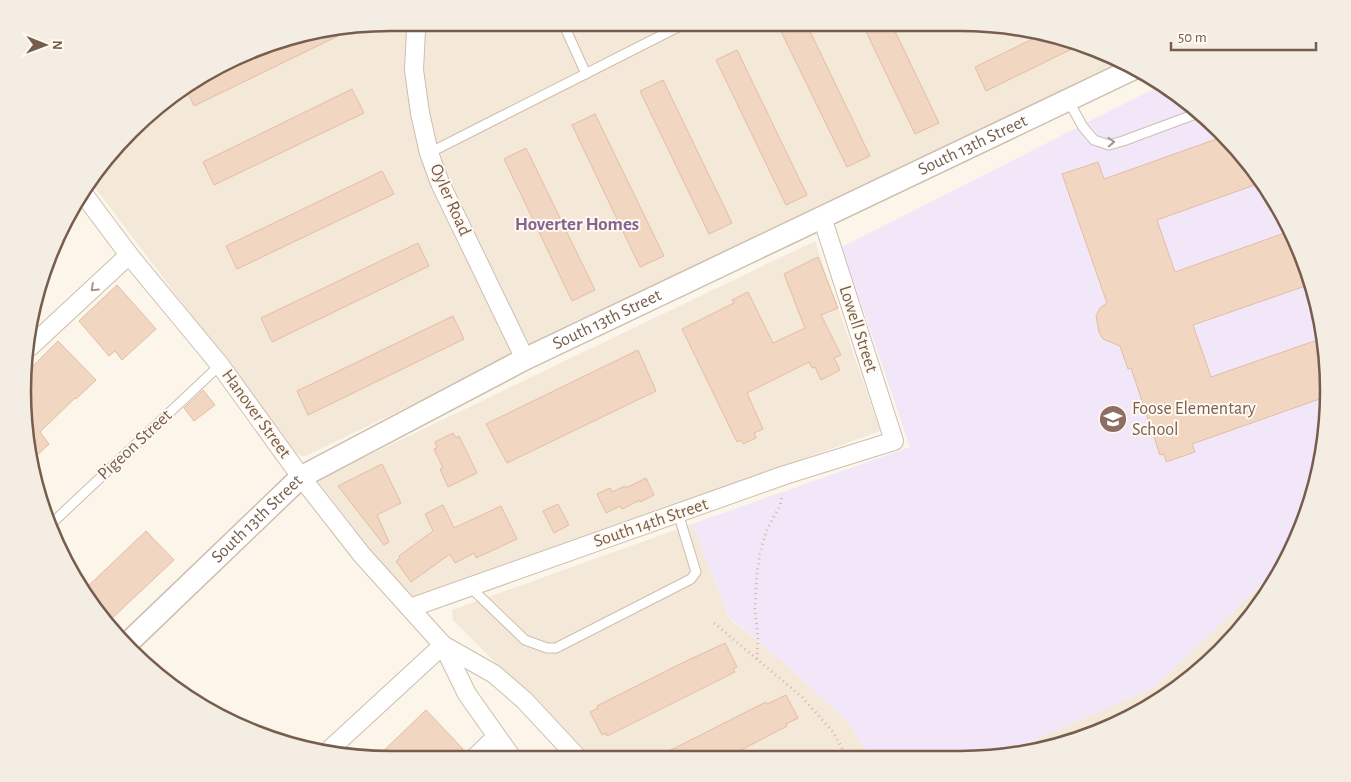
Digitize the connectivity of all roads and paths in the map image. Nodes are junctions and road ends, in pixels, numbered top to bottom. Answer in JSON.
{"nodes":[{"id":1,"x":417,"y":31,"type":"edge"},
{"id":2,"x":567,"y":31,"type":"edge"},
{"id":3,"x":670,"y":31,"type":"edge"},
{"id":4,"x":1127,"y":72,"type":"edge"},
{"id":5,"x":586,"y":74,"type":"junction"},
{"id":6,"x":1068,"y":100,"type":"junction"},
{"id":7,"x":1191,"y":116,"type":"edge"},
{"id":8,"x":429,"y":154,"type":"junction"},
{"id":9,"x":87,"y":199,"type":"edge"},
{"id":10,"x":822,"y":217,"type":"junction"},
{"id":11,"x":129,"y":254,"type":"junction"},
{"id":12,"x":34,"y":343,"type":"edge"},
{"id":13,"x":525,"y":359,"type":"junction"},
{"id":14,"x":220,"y":365,"type":"junction"},
{"id":15,"x":894,"y":440,"type":"joint"},
{"id":16,"x":785,"y":475,"type":"junction"},
{"id":17,"x":301,"y":477,"type":"junction"},
{"id":18,"x":678,"y":513,"type":"junction"},
{"id":19,"x":55,"y":520,"type":"edge"},
{"id":20,"x":470,"y":587,"type":"junction"},
{"id":21,"x":410,"y":608,"type":"junction"},
{"id":22,"x":714,"y":623,"type":"dead end"},
{"id":23,"x":132,"y":639,"type":"edge"},
{"id":24,"x":443,"y":645,"type":"junction"},
{"id":25,"x":757,"y":660,"type":"junction"},
{"id":26,"x":496,"y":737,"type":"junction"},
{"id":27,"x":333,"y":746,"type":"edge"},
{"id":28,"x":481,"y":751,"type":"edge"},
{"id":29,"x":507,"y":751,"type":"edge"},
{"id":30,"x":572,"y":751,"type":"edge"},
{"id":31,"x":844,"y":751,"type":"edge"}],
"edges":[{"from":1,"to":8,"type":"street","name":"Oyler Road"},
{"from":2,"to":5,"type":"lane"},
{"from":3,"to":5,"type":"lane"},
{"from":4,"to":6,"type":"street","name":"South 13th Street"},
{"from":5,"to":8,"type":"lane"},
{"from":6,"to":7,"type":"lane","one_way":true},
{"from":6,"to":10,"type":"street","name":"South 13th Street"},
{"from":8,"to":13,"type":"street","name":"Oyler Road"},
{"from":9,"to":11,"type":"street","name":"Hanover Street"},
{"from":10,"to":13,"type":"street","name":"South 13th Street"},
{"from":10,"to":15,"type":"street","name":"Lowell Street"},
{"from":11,"to":12,"type":"street","one_way":true},
{"from":11,"to":14,"type":"street","name":"Hanover Street"},
{"from":13,"to":17,"type":"street","name":"South 13th Street"},
{"from":14,"to":17,"type":"street","name":"Hanover Street"},
{"from":14,"to":19,"type":"lane","name":"Pigeon Street"},
{"from":15,"to":16,"type":"street","name":"South 14th Street"},
{"from":16,"to":18,"type":"street","name":"South 14th Street"},
{"from":16,"to":25,"type":"path"},
{"from":17,"to":21,"type":"street","name":"Hanover Street"},
{"from":17,"to":23,"type":"street","name":"South 13th Street"},
{"from":18,"to":20,"type":"street","name":"South 14th Street"},
{"from":18,"to":20,"type":"lane"},
{"from":20,"to":21,"type":"street","name":"South 14th Street"},
{"from":21,"to":24,"type":"street","name":"Hanover Street"},
{"from":22,"to":25,"type":"path"},
{"from":24,"to":26,"type":"street","name":"Hanover Street"},
{"from":24,"to":27,"type":"street"},
{"from":24,"to":30,"type":"street"},
{"from":25,"to":31,"type":"path"},
{"from":26,"to":28,"type":"street"},
{"from":26,"to":29,"type":"street","name":"Hanover Street"}]}
